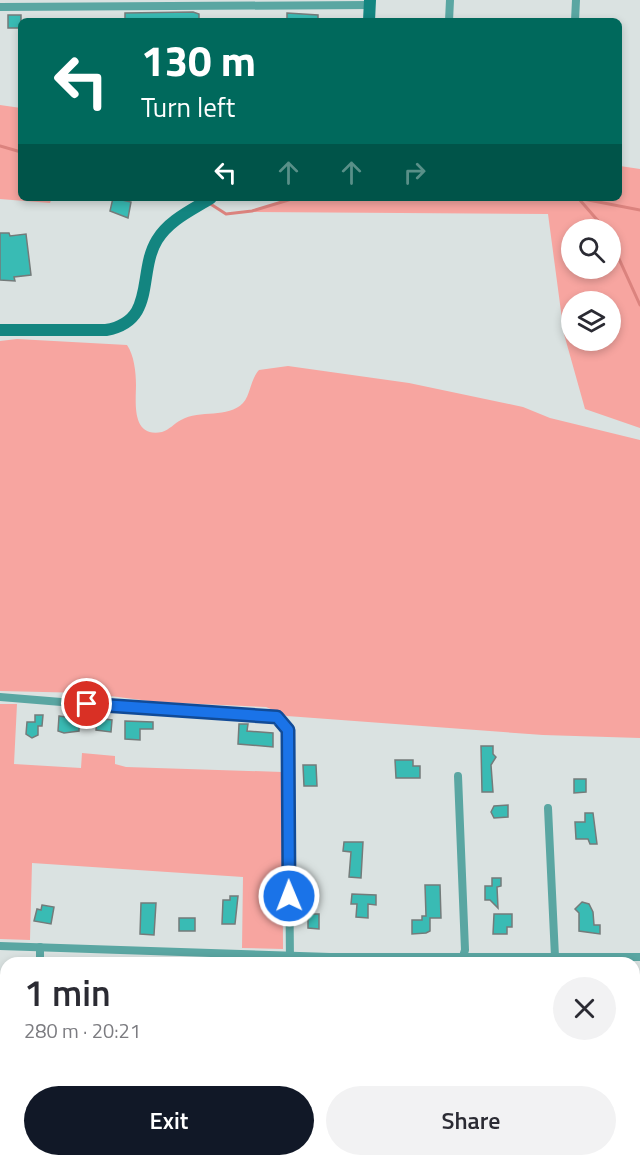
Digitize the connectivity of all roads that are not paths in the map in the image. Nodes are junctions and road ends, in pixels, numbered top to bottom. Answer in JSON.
{"nodes":[{"id":1,"x":450,"y":0,"type":"edge"},
{"id":2,"x":576,"y":0,"type":"edge"},
{"id":3,"x":370,"y":2,"type":"edge"},
{"id":4,"x":0,"y":7,"type":"edge"},
{"id":5,"x":371,"y":18,"type":"edge"},
{"id":6,"x":449,"y":18,"type":"edge"},
{"id":7,"x":575,"y":18,"type":"edge"},
{"id":8,"x":206,"y":201,"type":"edge"},
{"id":9,"x":0,"y":330,"type":"edge"},
{"id":10,"x":0,"y":697,"type":"edge"},
{"id":11,"x":458,"y":776,"type":"dead end"},
{"id":12,"x":548,"y":808,"type":"dead end"},
{"id":13,"x":0,"y":946,"type":"edge"},
{"id":14,"x":40,"y":947,"type":"junction"},
{"id":15,"x":40,"y":957,"type":"edge"},
{"id":16,"x":248,"y":957,"type":"edge"},
{"id":17,"x":290,"y":957,"type":"edge"},
{"id":18,"x":462,"y":957,"type":"edge"},
{"id":19,"x":555,"y":957,"type":"edge"}],
"edges":[{"from":1,"to":6,"type":"street"},
{"from":2,"to":7,"type":"street"},
{"from":3,"to":4,"type":"street"},
{"from":3,"to":5,"type":"street"},
{"from":8,"to":9,"type":"street"},
{"from":10,"to":17,"type":"street"},
{"from":11,"to":18,"type":"street"},
{"from":12,"to":19,"type":"street"},
{"from":13,"to":14,"type":"street"},
{"from":14,"to":15,"type":"street"},
{"from":14,"to":16,"type":"street"}]}
